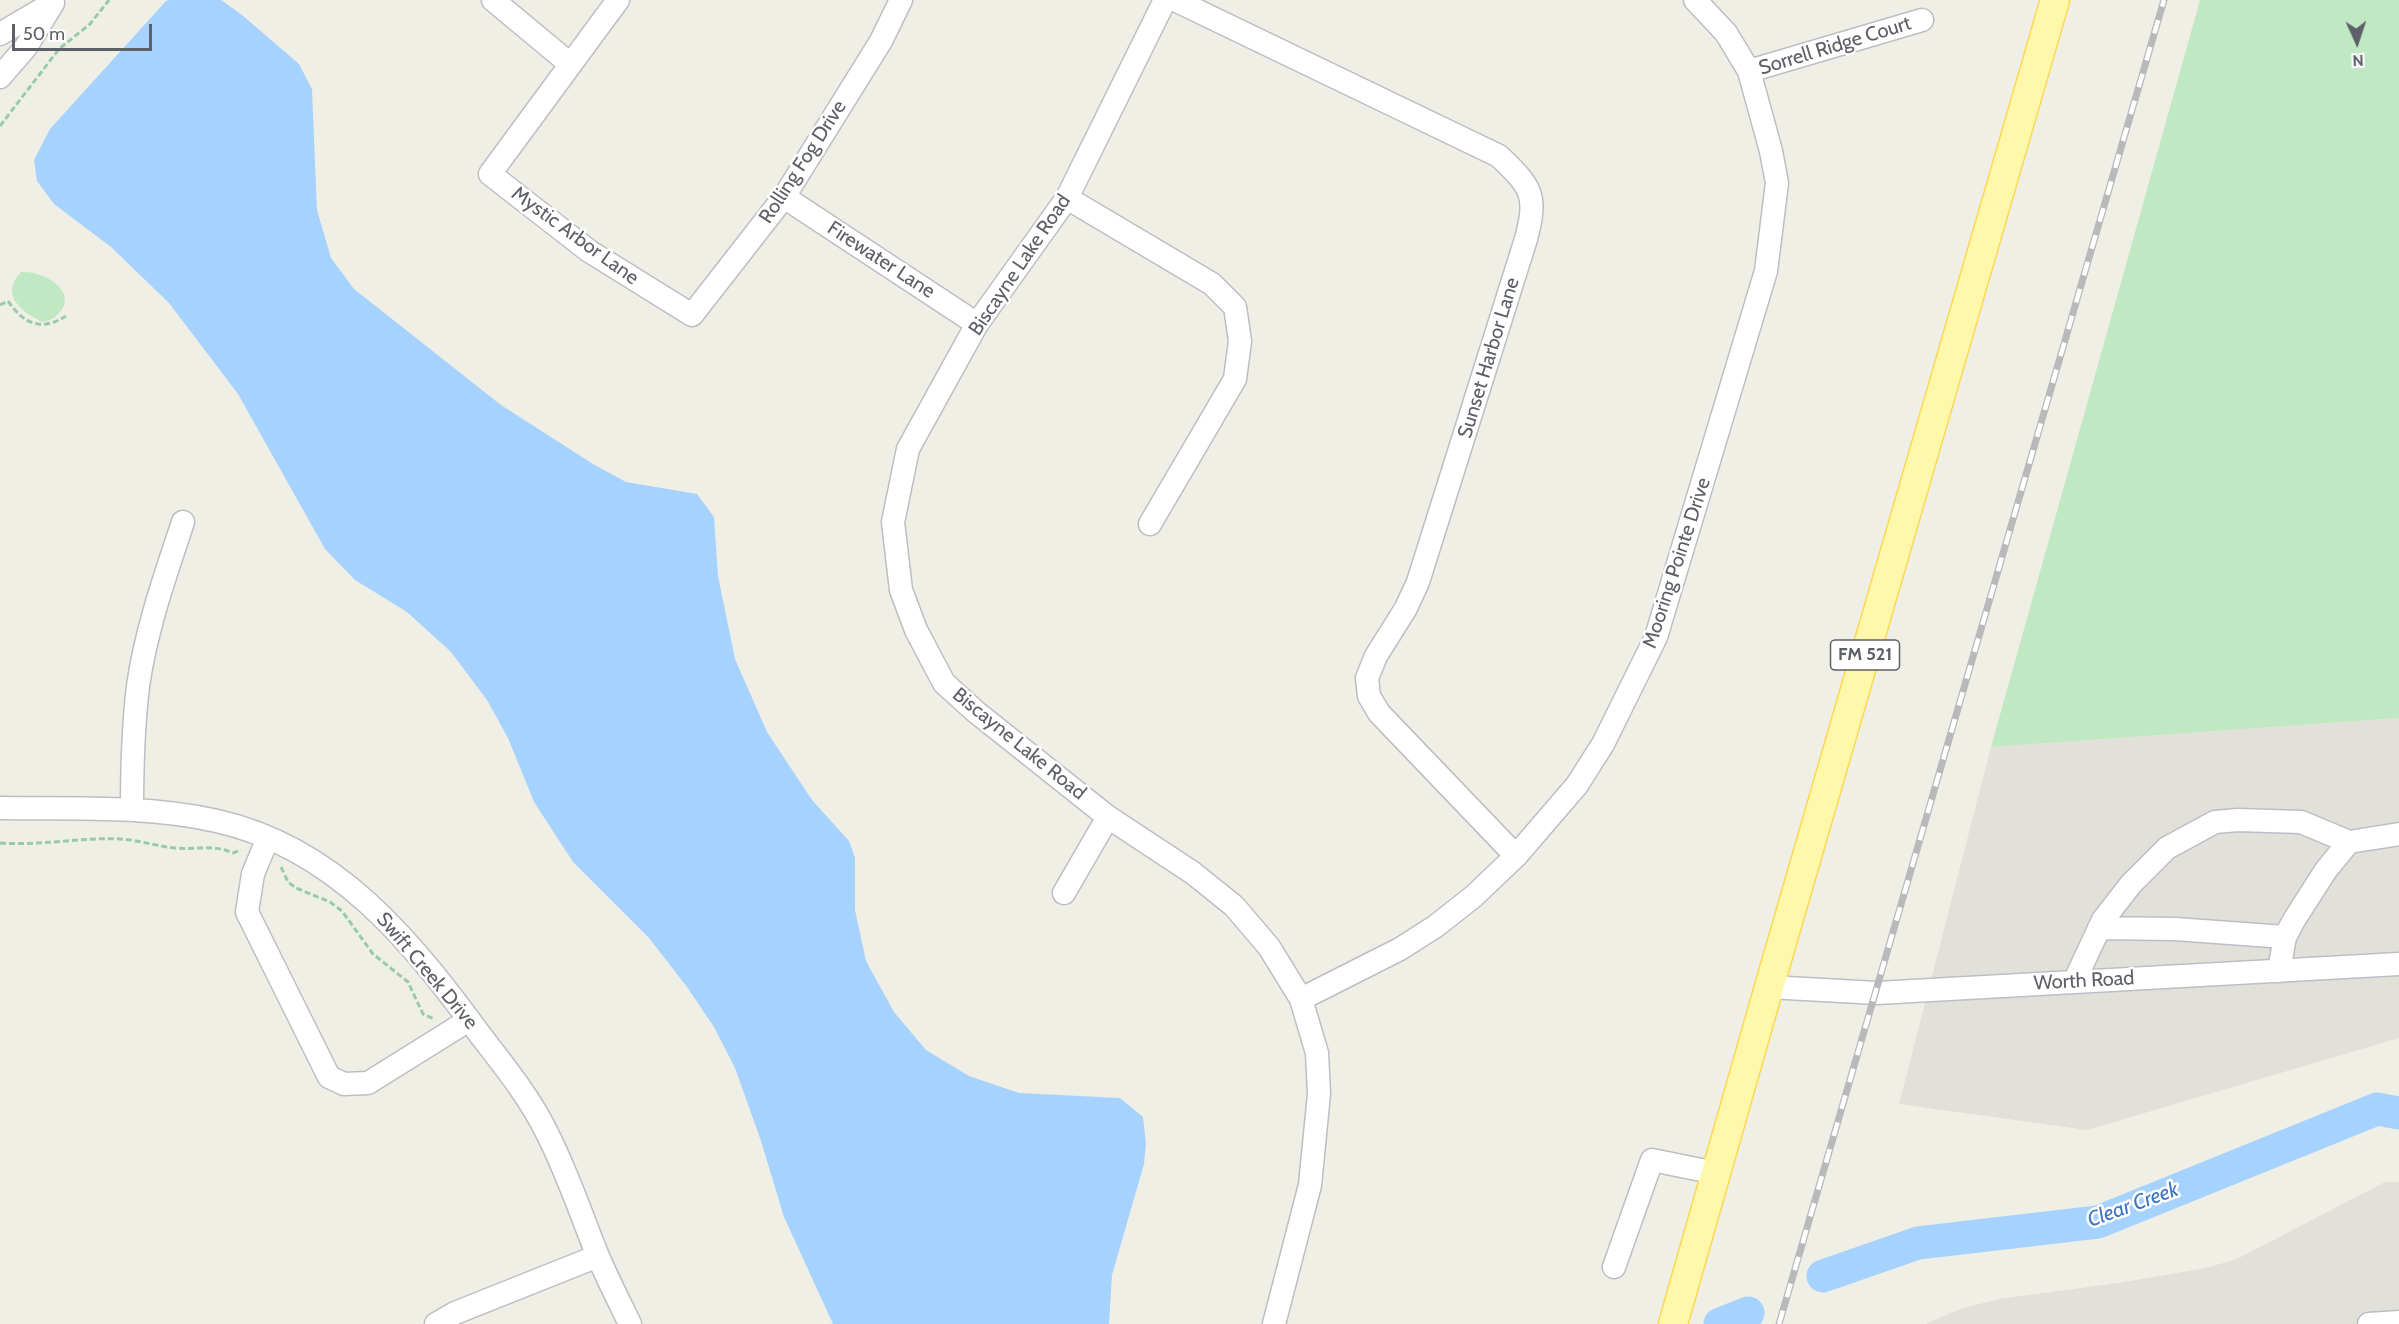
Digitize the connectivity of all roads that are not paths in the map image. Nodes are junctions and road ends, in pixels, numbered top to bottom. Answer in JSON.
{"nodes":[{"id":1,"x":493,"y":0,"type":"edge"},
{"id":2,"x":618,"y":0,"type":"edge"},
{"id":3,"x":901,"y":0,"type":"edge"},
{"id":4,"x":1165,"y":0,"type":"edge"},
{"id":5,"x":1175,"y":0,"type":"edge"},
{"id":6,"x":1695,"y":0,"type":"edge"},
{"id":7,"x":2055,"y":0,"type":"edge"},
{"id":8,"x":55,"y":2,"type":"edge"},
{"id":9,"x":1922,"y":20,"type":"dead end"},
{"id":10,"x":0,"y":34,"type":"edge"},
{"id":11,"x":570,"y":64,"type":"junction"},
{"id":12,"x":1749,"y":71,"type":"junction"},
{"id":13,"x":0,"y":77,"type":"edge"},
{"id":14,"x":784,"y":197,"type":"junction"},
{"id":15,"x":1067,"y":198,"type":"junction"},
{"id":16,"x":692,"y":315,"type":"joint"},
{"id":17,"x":977,"y":324,"type":"junction"},
{"id":18,"x":183,"y":522,"type":"dead end"},
{"id":19,"x":1150,"y":524,"type":"dead end"},
{"id":20,"x":0,"y":808,"type":"edge"},
{"id":21,"x":132,"y":810,"type":"junction"},
{"id":22,"x":1108,"y":817,"type":"junction"},
{"id":23,"x":2399,"y":834,"type":"edge"},
{"id":24,"x":268,"y":838,"type":"junction"},
{"id":25,"x":2349,"y":842,"type":"junction"},
{"id":26,"x":1516,"y":856,"type":"junction"},
{"id":27,"x":1064,"y":893,"type":"dead end"},
{"id":28,"x":2099,"y":928,"type":"junction"},
{"id":29,"x":2285,"y":937,"type":"junction"},
{"id":30,"x":2399,"y":964,"type":"edge"},
{"id":31,"x":2279,"y":970,"type":"junction"},
{"id":32,"x":2074,"y":982,"type":"junction"},
{"id":33,"x":1769,"y":987,"type":"junction"},
{"id":34,"x":1301,"y":999,"type":"junction"},
{"id":35,"x":464,"y":1023,"type":"junction"},
{"id":36,"x":1716,"y":1173,"type":"junction"},
{"id":37,"x":598,"y":1256,"type":"junction"},
{"id":38,"x":1614,"y":1267,"type":"dead end"},
{"id":39,"x":1675,"y":1317,"type":"edge"},
{"id":40,"x":2399,"y":1322,"type":"edge"},
{"id":41,"x":436,"y":1324,"type":"edge"},
{"id":42,"x":630,"y":1324,"type":"edge"},
{"id":43,"x":1274,"y":1324,"type":"edge"},
{"id":44,"x":2368,"y":1324,"type":"edge"}],
"edges":[{"from":1,"to":11,"type":"street"},
{"from":2,"to":11,"type":"street"},
{"from":3,"to":14,"type":"street","name":"Rolling Fog Drive"},
{"from":4,"to":15,"type":"street","name":"Biscayne Lake Road"},
{"from":5,"to":26,"type":"street","name":"Sunset Harbor Lane"},
{"from":6,"to":12,"type":"street","name":"Mooring Pointe Drive"},
{"from":7,"to":33,"type":"main road","number":"FM 521"},
{"from":8,"to":10,"type":"street"},
{"from":8,"to":13,"type":"street"},
{"from":9,"to":12,"type":"street","name":"Sorrell Ridge Court"},
{"from":11,"to":16,"type":"street","name":"Mystic Arbor Lane"},
{"from":12,"to":26,"type":"street","name":"Mooring Pointe Drive"},
{"from":14,"to":16,"type":"street","name":"Rolling Fog Drive"},
{"from":14,"to":17,"type":"street","name":"Firewater Lane"},
{"from":15,"to":17,"type":"street","name":"Biscayne Lake Road"},
{"from":15,"to":19,"type":"street"},
{"from":17,"to":22,"type":"street","name":"Biscayne Lake Road"},
{"from":18,"to":21,"type":"street"},
{"from":20,"to":21,"type":"street","name":"Swift Creek Drive"},
{"from":21,"to":24,"type":"street","name":"Swift Creek Drive"},
{"from":22,"to":27,"type":"street"},
{"from":22,"to":34,"type":"street","name":"Biscayne Lake Road"},
{"from":23,"to":25,"type":"street"},
{"from":24,"to":35,"type":"street","name":"Swift Creek Drive"},
{"from":24,"to":35,"type":"street"},
{"from":25,"to":28,"type":"street"},
{"from":25,"to":29,"type":"street"},
{"from":26,"to":34,"type":"street","name":"Mooring Pointe Drive"},
{"from":28,"to":29,"type":"street"},
{"from":28,"to":32,"type":"street"},
{"from":29,"to":31,"type":"street"},
{"from":30,"to":31,"type":"street","name":"Worth Road"},
{"from":31,"to":32,"type":"street","name":"Worth Road"},
{"from":32,"to":33,"type":"street","name":"Worth Road"},
{"from":33,"to":36,"type":"main road","number":"FM 521"},
{"from":34,"to":43,"type":"street","name":"Biscayne Lake Road"},
{"from":35,"to":37,"type":"street","name":"Swift Creek Drive"},
{"from":36,"to":38,"type":"street"},
{"from":36,"to":39,"type":"main road","number":"FM 521"},
{"from":37,"to":41,"type":"street"},
{"from":37,"to":42,"type":"street","name":"Swift Creek Drive"},
{"from":40,"to":44,"type":"street"}]}
